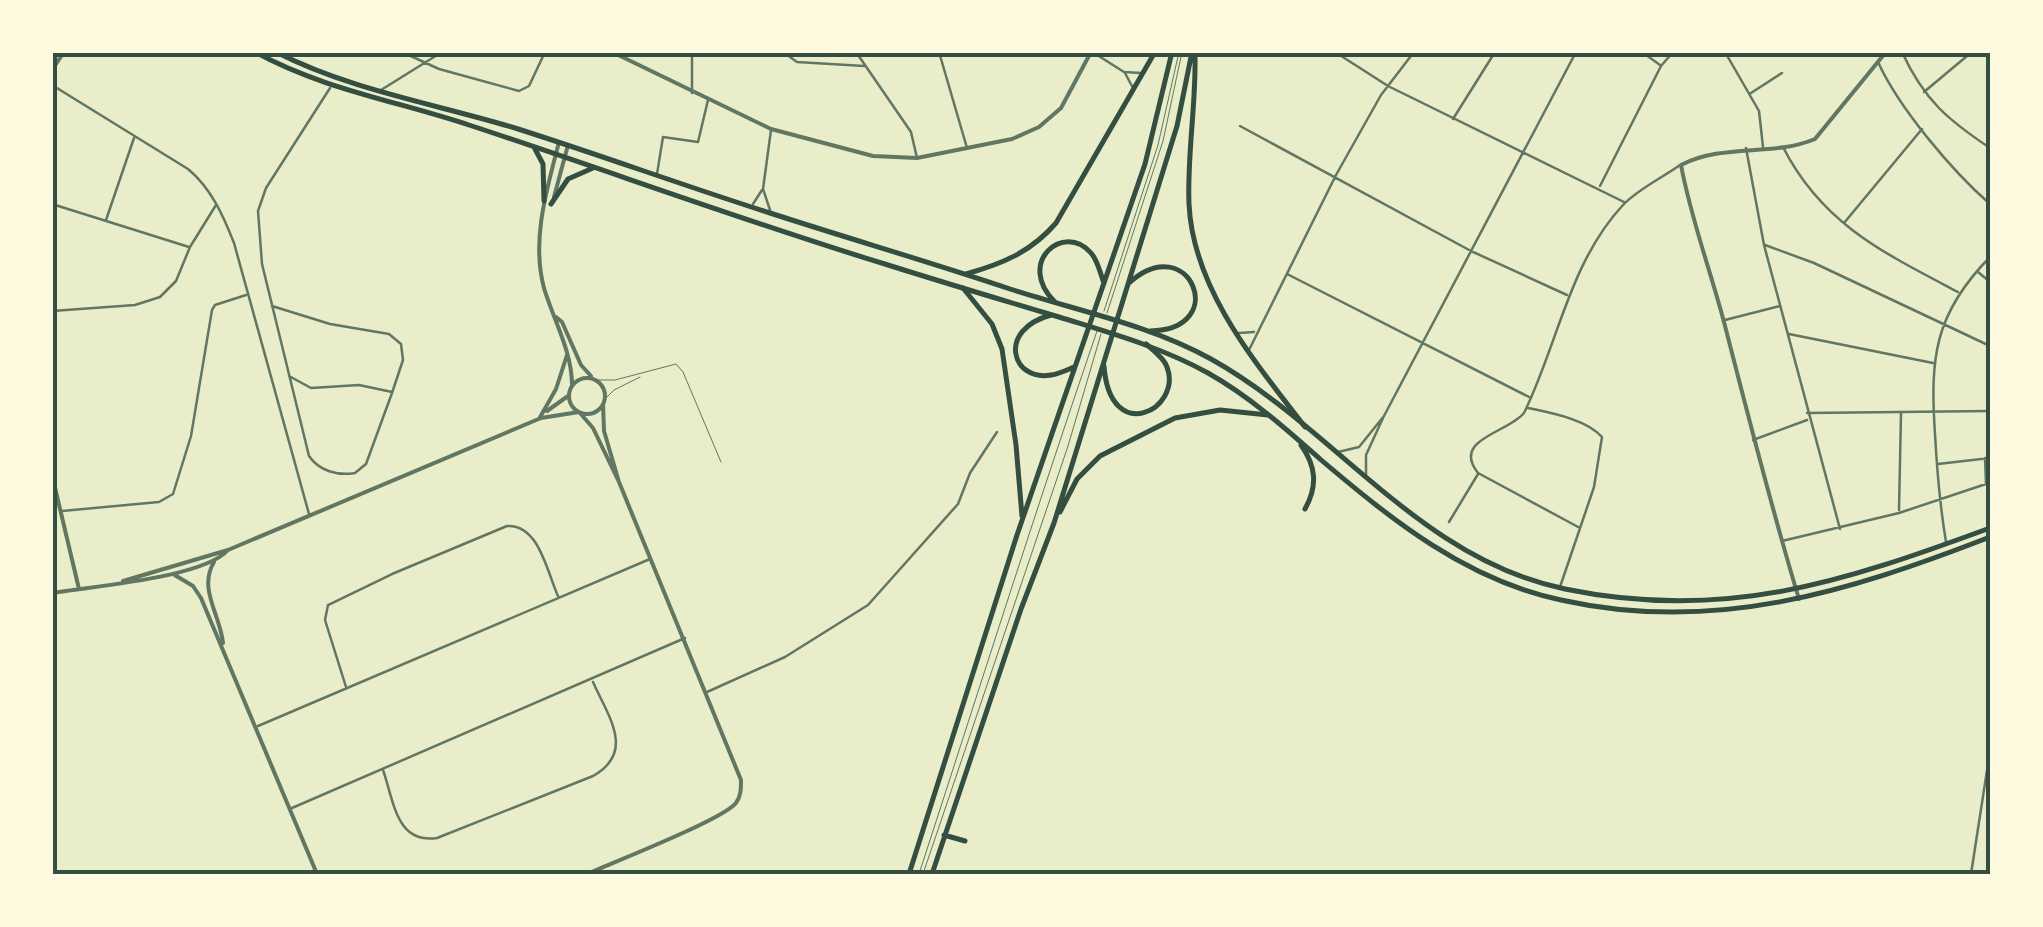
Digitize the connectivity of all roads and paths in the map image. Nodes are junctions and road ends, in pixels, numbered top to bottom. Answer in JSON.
{"nodes":[{"id":1,"x":64,"y":52,"type":"edge"},
{"id":2,"x":255,"y":52,"type":"edge"},
{"id":3,"x":276,"y":52,"type":"edge"},
{"id":4,"x":402,"y":52,"type":"edge"},
{"id":5,"x":442,"y":52,"type":"edge"},
{"id":6,"x":545,"y":52,"type":"edge"},
{"id":7,"x":612,"y":52,"type":"edge"},
{"id":8,"x":692,"y":52,"type":"edge"},
{"id":9,"x":782,"y":52,"type":"edge"},
{"id":10,"x":856,"y":52,"type":"edge"},
{"id":11,"x":939,"y":52,"type":"edge"},
{"id":12,"x":1092,"y":52,"type":"edge"},
{"id":13,"x":1155,"y":52,"type":"edge"},
{"id":14,"x":1178,"y":52,"type":"edge"},
{"id":15,"x":1193,"y":52,"type":"edge"},
{"id":16,"x":1335,"y":52,"type":"edge"},
{"id":17,"x":1414,"y":52,"type":"edge"},
{"id":18,"x":1495,"y":52,"type":"edge"},
{"id":19,"x":1576,"y":52,"type":"edge"},
{"id":20,"x":1642,"y":52,"type":"edge"},
{"id":21,"x":1673,"y":52,"type":"edge"},
{"id":22,"x":1726,"y":52,"type":"edge"},
{"id":23,"x":1886,"y":52,"type":"edge"},
{"id":24,"x":1902,"y":52,"type":"edge"},
{"id":25,"x":1967,"y":56,"type":"dead end"},
{"id":26,"x":1878,"y":62,"type":"junction"},
{"id":27,"x":426,"y":64,"type":"junction"},
{"id":28,"x":865,"y":66,"type":"junction"},
{"id":29,"x":1662,"y":66,"type":"junction"},
{"id":30,"x":52,"y":70,"type":"edge"},
{"id":31,"x":1124,"y":72,"type":"junction"},
{"id":32,"x":1144,"y":72,"type":"junction"},
{"id":33,"x":1782,"y":73,"type":"dead end"},
{"id":34,"x":336,"y":77,"type":"junction"},
{"id":35,"x":52,"y":85,"type":"edge"},
{"id":36,"x":331,"y":85,"type":"junction"},
{"id":37,"x":1388,"y":86,"type":"junction"},
{"id":38,"x":382,"y":90,"type":"junction"},
{"id":39,"x":1134,"y":90,"type":"junction"},
{"id":40,"x":1751,"y":92,"type":"junction"},
{"id":41,"x":692,"y":93,"type":"junction"},
{"id":42,"x":1923,"y":93,"type":"junction"},
{"id":43,"x":708,"y":100,"type":"junction"},
{"id":44,"x":1453,"y":119,"type":"junction"},
{"id":45,"x":1240,"y":126,"type":"dead end"},
{"id":46,"x":771,"y":128,"type":"junction"},
{"id":47,"x":1922,"y":128,"type":"junction"},
{"id":48,"x":134,"y":136,"type":"junction"},
{"id":49,"x":559,"y":142,"type":"junction"},
{"id":50,"x":568,"y":145,"type":"junction"},
{"id":51,"x":1782,"y":146,"type":"junction"},
{"id":52,"x":533,"y":147,"type":"junction"},
{"id":53,"x":1763,"y":147,"type":"junction"},
{"id":54,"x":1746,"y":148,"type":"junction"},
{"id":55,"x":1990,"y":148,"type":"edge"},
{"id":56,"x":968,"y":150,"type":"junction"},
{"id":57,"x":1522,"y":150,"type":"junction"},
{"id":58,"x":556,"y":155,"type":"junction"},
{"id":59,"x":565,"y":158,"type":"junction"},
{"id":60,"x":916,"y":158,"type":"junction"},
{"id":61,"x":1681,"y":165,"type":"junction"},
{"id":62,"x":595,"y":168,"type":"junction"},
{"id":63,"x":656,"y":175,"type":"junction"},
{"id":64,"x":1336,"y":175,"type":"junction"},
{"id":65,"x":1599,"y":187,"type":"junction"},
{"id":66,"x":763,"y":189,"type":"junction"},
{"id":67,"x":544,"y":201,"type":"junction"},
{"id":68,"x":1626,"y":202,"type":"junction"},
{"id":69,"x":52,"y":204,"type":"edge"},
{"id":70,"x":216,"y":204,"type":"junction"},
{"id":71,"x":552,"y":204,"type":"junction"},
{"id":72,"x":1990,"y":204,"type":"edge"},
{"id":73,"x":748,"y":206,"type":"junction"},
{"id":74,"x":544,"y":214,"type":"junction"},
{"id":75,"x":774,"y":214,"type":"junction"},
{"id":76,"x":106,"y":221,"type":"junction"},
{"id":77,"x":1843,"y":224,"type":"junction"},
{"id":78,"x":856,"y":241,"type":"junction"},
{"id":79,"x":1764,"y":245,"type":"junction"},
{"id":80,"x":190,"y":247,"type":"junction"},
{"id":81,"x":1471,"y":251,"type":"junction"},
{"id":82,"x":852,"y":254,"type":"junction"},
{"id":83,"x":1990,"y":257,"type":"edge"},
{"id":84,"x":1976,"y":271,"type":"junction"},
{"id":85,"x":966,"y":274,"type":"junction"},
{"id":86,"x":1286,"y":274,"type":"junction"},
{"id":87,"x":1990,"y":282,"type":"edge"},
{"id":88,"x":1104,"y":283,"type":"junction"},
{"id":89,"x":1127,"y":285,"type":"junction"},
{"id":90,"x":963,"y":288,"type":"junction"},
{"id":91,"x":1959,"y":292,"type":"junction"},
{"id":92,"x":248,"y":294,"type":"junction"},
{"id":93,"x":1568,"y":296,"type":"junction"},
{"id":94,"x":1055,"y":302,"type":"junction"},
{"id":95,"x":272,"y":306,"type":"junction"},
{"id":96,"x":1780,"y":306,"type":"junction"},
{"id":97,"x":52,"y":311,"type":"edge"},
{"id":98,"x":1051,"y":315,"type":"junction"},
{"id":99,"x":1105,"y":315,"type":"dead end"},
{"id":100,"x":556,"y":317,"type":"junction"},
{"id":101,"x":1723,"y":321,"type":"junction"},
{"id":102,"x":1945,"y":323,"type":"junction"},
{"id":103,"x":1097,"y":330,"type":"dead end"},
{"id":104,"x":1150,"y":331,"type":"junction"},
{"id":105,"x":1256,"y":331,"type":"junction"},
{"id":106,"x":1102,"y":332,"type":"dead end"},
{"id":107,"x":1238,"y":334,"type":"junction"},
{"id":108,"x":1788,"y":334,"type":"junction"},
{"id":109,"x":1146,"y":344,"type":"junction"},
{"id":110,"x":1422,"y":344,"type":"junction"},
{"id":111,"x":1990,"y":346,"type":"edge"},
{"id":112,"x":1250,"y":350,"type":"junction"},
{"id":113,"x":567,"y":355,"type":"junction"},
{"id":114,"x":1103,"y":362,"type":"junction"},
{"id":115,"x":1933,"y":363,"type":"junction"},
{"id":116,"x":1074,"y":367,"type":"junction"},
{"id":117,"x":642,"y":374,"type":"junction"},
{"id":118,"x":288,"y":375,"type":"junction"},
{"id":119,"x":595,"y":379,"type":"junction"},
{"id":120,"x":572,"y":384,"type":"junction"},
{"id":121,"x":392,"y":392,"type":"junction"},
{"id":122,"x":568,"y":394,"type":"junction"},
{"id":123,"x":1531,"y":397,"type":"junction"},
{"id":124,"x":604,"y":402,"type":"junction"},
{"id":125,"x":1527,"y":408,"type":"junction"},
{"id":126,"x":1990,"y":411,"type":"edge"},
{"id":127,"x":579,"y":412,"type":"junction"},
{"id":128,"x":1901,"y":412,"type":"junction"},
{"id":129,"x":1934,"y":412,"type":"junction"},
{"id":130,"x":1807,"y":413,"type":"junction"},
{"id":131,"x":1268,"y":415,"type":"junction"},
{"id":132,"x":1383,"y":417,"type":"junction"},
{"id":133,"x":540,"y":419,"type":"junction"},
{"id":134,"x":1808,"y":420,"type":"junction"},
{"id":135,"x":1304,"y":427,"type":"junction"},
{"id":136,"x":996,"y":432,"type":"dead end"},
{"id":137,"x":1297,"y":438,"type":"junction"},
{"id":138,"x":1753,"y":440,"type":"junction"},
{"id":139,"x":1334,"y":452,"type":"junction"},
{"id":140,"x":1988,"y":458,"type":"edge"},
{"id":141,"x":721,"y":462,"type":"dead end"},
{"id":142,"x":1936,"y":464,"type":"junction"},
{"id":143,"x":1349,"y":465,"type":"junction"},
{"id":144,"x":1478,"y":473,"type":"junction"},
{"id":145,"x":52,"y":475,"type":"edge"},
{"id":146,"x":1340,"y":475,"type":"junction"},
{"id":147,"x":619,"y":482,"type":"junction"},
{"id":148,"x":1370,"y":482,"type":"junction"},
{"id":149,"x":1938,"y":500,"type":"junction"},
{"id":150,"x":1305,"y":509,"type":"dead end"},
{"id":151,"x":61,"y":511,"type":"junction"},
{"id":152,"x":1900,"y":513,"type":"junction"},
{"id":153,"x":310,"y":517,"type":"junction"},
{"id":154,"x":1022,"y":522,"type":"junction"},
{"id":155,"x":1449,"y":522,"type":"dead end"},
{"id":156,"x":1054,"y":523,"type":"junction"},
{"id":157,"x":1580,"y":528,"type":"junction"},
{"id":158,"x":1990,"y":528,"type":"edge"},
{"id":159,"x":1840,"y":529,"type":"junction"},
{"id":160,"x":1990,"y":537,"type":"edge"},
{"id":161,"x":1781,"y":542,"type":"junction"},
{"id":162,"x":1947,"y":544,"type":"junction"},
{"id":163,"x":228,"y":550,"type":"junction"},
{"id":164,"x":651,"y":558,"type":"junction"},
{"id":165,"x":216,"y":560,"type":"junction"},
{"id":166,"x":173,"y":574,"type":"junction"},
{"id":167,"x":123,"y":581,"type":"junction"},
{"id":168,"x":1560,"y":588,"type":"junction"},
{"id":169,"x":79,"y":589,"type":"junction"},
{"id":170,"x":1796,"y":589,"type":"junction"},
{"id":171,"x":52,"y":594,"type":"edge"},
{"id":172,"x":558,"y":598,"type":"junction"},
{"id":173,"x":1799,"y":600,"type":"junction"},
{"id":174,"x":1690,"y":602,"type":"junction"},
{"id":175,"x":1690,"y":614,"type":"junction"},
{"id":176,"x":685,"y":638,"type":"junction"},
{"id":177,"x":223,"y":643,"type":"junction"},
{"id":178,"x":592,"y":680,"type":"junction"},
{"id":179,"x":346,"y":688,"type":"junction"},
{"id":180,"x":707,"y":692,"type":"junction"},
{"id":181,"x":256,"y":727,"type":"junction"},
{"id":182,"x":1990,"y":751,"type":"edge"},
{"id":183,"x":382,"y":768,"type":"junction"},
{"id":184,"x":1988,"y":783,"type":"edge"},
{"id":185,"x":290,"y":809,"type":"junction"},
{"id":186,"x":944,"y":834,"type":"junction"},
{"id":187,"x":965,"y":841,"type":"dead end"},
{"id":188,"x":318,"y":874,"type":"edge"},
{"id":189,"x":587,"y":874,"type":"edge"},
{"id":190,"x":909,"y":874,"type":"edge"},
{"id":191,"x":921,"y":874,"type":"edge"},
{"id":192,"x":932,"y":874,"type":"edge"},
{"id":193,"x":1971,"y":874,"type":"edge"}],
"edges":[{"from":1,"to":30,"type":"street"},
{"from":2,"to":36,"type":"main road"},
{"from":3,"to":34,"type":"main road"},
{"from":4,"to":27,"type":"street"},
{"from":5,"to":27,"type":"street"},
{"from":6,"to":27,"type":"street"},
{"from":7,"to":41,"type":"street"},
{"from":8,"to":41,"type":"street"},
{"from":9,"to":28,"type":"street"},
{"from":10,"to":28,"type":"street"},
{"from":11,"to":56,"type":"street"},
{"from":12,"to":31,"type":"street"},
{"from":12,"to":56,"type":"street"},
{"from":13,"to":32,"type":"main road"},
{"from":14,"to":88,"type":"main road"},
{"from":14,"to":99,"type":"lane"},
{"from":15,"to":89,"type":"main road"},
{"from":15,"to":107,"type":"main road"},
{"from":16,"to":37,"type":"street"},
{"from":17,"to":37,"type":"street"},
{"from":18,"to":44,"type":"street"},
{"from":19,"to":57,"type":"street"},
{"from":20,"to":29,"type":"street"},
{"from":21,"to":29,"type":"street"},
{"from":22,"to":40,"type":"street"},
{"from":23,"to":26,"type":"street"},
{"from":24,"to":42,"type":"street"},
{"from":25,"to":42,"type":"street"},
{"from":26,"to":47,"type":"street"},
{"from":26,"to":51,"type":"street"},
{"from":27,"to":38,"type":"street"},
{"from":28,"to":60,"type":"street"},
{"from":29,"to":65,"type":"street"},
{"from":31,"to":32,"type":"street"},
{"from":31,"to":39,"type":"street"},
{"from":32,"to":39,"type":"main road"},
{"from":33,"to":40,"type":"street"},
{"from":34,"to":36,"type":"main road"},
{"from":34,"to":38,"type":"main road"},
{"from":35,"to":48,"type":"street"},
{"from":36,"to":52,"type":"main road"},
{"from":36,"to":95,"type":"street"},
{"from":37,"to":44,"type":"street"},
{"from":37,"to":64,"type":"street"},
{"from":38,"to":49,"type":"main road"},
{"from":39,"to":85,"type":"main road"},
{"from":40,"to":53,"type":"street"},
{"from":41,"to":43,"type":"street"},
{"from":42,"to":55,"type":"street"},
{"from":43,"to":46,"type":"street"},
{"from":43,"to":63,"type":"street"},
{"from":44,"to":57,"type":"street"},
{"from":45,"to":64,"type":"street"},
{"from":46,"to":60,"type":"street"},
{"from":46,"to":66,"type":"street"},
{"from":47,"to":72,"type":"street"},
{"from":47,"to":77,"type":"street"},
{"from":48,"to":70,"type":"street"},
{"from":48,"to":76,"type":"street"},
{"from":49,"to":50,"type":"main road"},
{"from":49,"to":58,"type":"street"},
{"from":50,"to":59,"type":"street"},
{"from":50,"to":63,"type":"main road"},
{"from":51,"to":53,"type":"street"},
{"from":51,"to":77,"type":"street"},
{"from":52,"to":58,"type":"main road"},
{"from":52,"to":67,"type":"main road"},
{"from":53,"to":54,"type":"street"},
{"from":54,"to":61,"type":"street"},
{"from":54,"to":79,"type":"street"},
{"from":56,"to":60,"type":"street"},
{"from":57,"to":65,"type":"street"},
{"from":57,"to":81,"type":"street"},
{"from":58,"to":59,"type":"main road"},
{"from":58,"to":67,"type":"street"},
{"from":59,"to":62,"type":"main road"},
{"from":59,"to":71,"type":"street"},
{"from":61,"to":68,"type":"street"},
{"from":61,"to":101,"type":"street"},
{"from":62,"to":71,"type":"main road"},
{"from":62,"to":82,"type":"main road"},
{"from":63,"to":73,"type":"main road"},
{"from":64,"to":81,"type":"street"},
{"from":64,"to":86,"type":"street"},
{"from":65,"to":68,"type":"street"},
{"from":66,"to":73,"type":"street"},
{"from":66,"to":75,"type":"street"},
{"from":67,"to":74,"type":"street"},
{"from":68,"to":93,"type":"street"},
{"from":69,"to":76,"type":"street"},
{"from":70,"to":80,"type":"street"},
{"from":70,"to":92,"type":"street"},
{"from":71,"to":74,"type":"street"},
{"from":73,"to":75,"type":"main road"},
{"from":74,"to":100,"type":"street"},
{"from":75,"to":78,"type":"main road"},
{"from":76,"to":80,"type":"street"},
{"from":77,"to":91,"type":"street"},
{"from":78,"to":82,"type":"main road"},
{"from":78,"to":85,"type":"main road"},
{"from":79,"to":96,"type":"street"},
{"from":79,"to":102,"type":"street"},
{"from":80,"to":97,"type":"street"},
{"from":81,"to":93,"type":"street"},
{"from":81,"to":110,"type":"street"},
{"from":82,"to":90,"type":"main road"},
{"from":83,"to":84,"type":"street"},
{"from":84,"to":87,"type":"street"},
{"from":84,"to":91,"type":"street"},
{"from":85,"to":94,"type":"main road"},
{"from":86,"to":105,"type":"street"},
{"from":86,"to":110,"type":"street"},
{"from":88,"to":94,"type":"main road"},
{"from":88,"to":116,"type":"main road"},
{"from":89,"to":104,"type":"main road"},
{"from":89,"to":114,"type":"main road"},
{"from":90,"to":98,"type":"main road"},
{"from":90,"to":154,"type":"main road"},
{"from":91,"to":102,"type":"street"},
{"from":92,"to":151,"type":"street"},
{"from":92,"to":153,"type":"street"},
{"from":93,"to":123,"type":"street"},
{"from":94,"to":104,"type":"main road"},
{"from":95,"to":118,"type":"street"},
{"from":95,"to":121,"type":"street"},
{"from":96,"to":101,"type":"street"},
{"from":96,"to":108,"type":"street"},
{"from":98,"to":109,"type":"main road"},
{"from":98,"to":116,"type":"main road"},
{"from":100,"to":113,"type":"street"},
{"from":100,"to":119,"type":"street"},
{"from":101,"to":138,"type":"street"},
{"from":102,"to":111,"type":"street"},
{"from":102,"to":115,"type":"street"},
{"from":103,"to":191,"type":"lane"},
{"from":104,"to":135,"type":"main road"},
{"from":105,"to":107,"type":"street"},
{"from":105,"to":112,"type":"street"},
{"from":106,"to":191,"type":"lane"},
{"from":107,"to":112,"type":"main road"},
{"from":108,"to":115,"type":"street"},
{"from":108,"to":130,"type":"street"},
{"from":109,"to":114,"type":"main road"},
{"from":109,"to":131,"type":"main road"},
{"from":110,"to":123,"type":"street"},
{"from":110,"to":132,"type":"street"},
{"from":112,"to":135,"type":"main road"},
{"from":113,"to":120,"type":"street"},
{"from":113,"to":133,"type":"street"},
{"from":114,"to":156,"type":"main road"},
{"from":115,"to":129,"type":"street"},
{"from":116,"to":154,"type":"main road"},
{"from":117,"to":119,"type":"lane"},
{"from":117,"to":124,"type":"lane"},
{"from":117,"to":141,"type":"lane"},
{"from":118,"to":121,"type":"street"},
{"from":118,"to":121,"type":"street"},
{"from":119,"to":120,"type":"street"},
{"from":119,"to":124,"type":"street"},
{"from":120,"to":122,"type":"street"},
{"from":122,"to":127,"type":"street"},
{"from":122,"to":133,"type":"street"},
{"from":123,"to":125,"type":"street"},
{"from":124,"to":127,"type":"street"},
{"from":124,"to":147,"type":"street"},
{"from":125,"to":144,"type":"street"},
{"from":125,"to":157,"type":"street"},
{"from":126,"to":129,"type":"street"},
{"from":127,"to":133,"type":"street"},
{"from":127,"to":147,"type":"street"},
{"from":128,"to":129,"type":"street"},
{"from":128,"to":130,"type":"street"},
{"from":128,"to":152,"type":"street"},
{"from":129,"to":142,"type":"street"},
{"from":130,"to":134,"type":"street"},
{"from":131,"to":137,"type":"main road"},
{"from":131,"to":156,"type":"main road"},
{"from":132,"to":139,"type":"street"},
{"from":132,"to":148,"type":"street"},
{"from":133,"to":153,"type":"street"},
{"from":134,"to":138,"type":"street"},
{"from":134,"to":159,"type":"street"},
{"from":135,"to":139,"type":"main road"},
{"from":136,"to":180,"type":"street"},
{"from":137,"to":146,"type":"main road"},
{"from":137,"to":150,"type":"main road"},
{"from":138,"to":161,"type":"street"},
{"from":139,"to":143,"type":"main road"},
{"from":140,"to":142,"type":"street"},
{"from":140,"to":149,"type":"street"},
{"from":142,"to":149,"type":"street"},
{"from":143,"to":146,"type":"main road"},
{"from":143,"to":148,"type":"main road"},
{"from":144,"to":155,"type":"street"},
{"from":144,"to":157,"type":"street"},
{"from":145,"to":151,"type":"street"},
{"from":146,"to":175,"type":"main road"},
{"from":147,"to":164,"type":"street"},
{"from":148,"to":168,"type":"main road"},
{"from":149,"to":152,"type":"street"},
{"from":149,"to":162,"type":"street"},
{"from":151,"to":169,"type":"street"},
{"from":152,"to":159,"type":"street"},
{"from":153,"to":163,"type":"street"},
{"from":154,"to":190,"type":"main road"},
{"from":156,"to":186,"type":"main road"},
{"from":157,"to":168,"type":"street"},
{"from":158,"to":162,"type":"main road"},
{"from":159,"to":161,"type":"street"},
{"from":160,"to":173,"type":"main road"},
{"from":161,"to":170,"type":"street"},
{"from":162,"to":170,"type":"main road"},
{"from":163,"to":165,"type":"street"},
{"from":163,"to":167,"type":"street"},
{"from":164,"to":172,"type":"street"},
{"from":164,"to":176,"type":"street"},
{"from":165,"to":166,"type":"street"},
{"from":165,"to":177,"type":"street"},
{"from":166,"to":167,"type":"street"},
{"from":166,"to":177,"type":"street"},
{"from":167,"to":169,"type":"street"},
{"from":168,"to":174,"type":"main road"},
{"from":169,"to":171,"type":"street"},
{"from":170,"to":173,"type":"street"},
{"from":170,"to":174,"type":"main road"},
{"from":172,"to":179,"type":"street"},
{"from":172,"to":179,"type":"street"},
{"from":173,"to":175,"type":"main road"},
{"from":174,"to":175,"type":"main road"},
{"from":176,"to":178,"type":"street"},
{"from":176,"to":180,"type":"street"},
{"from":177,"to":181,"type":"street"},
{"from":178,"to":183,"type":"street"},
{"from":178,"to":183,"type":"street"},
{"from":179,"to":181,"type":"street"},
{"from":180,"to":189,"type":"street"},
{"from":181,"to":185,"type":"street"},
{"from":182,"to":184,"type":"street"},
{"from":183,"to":185,"type":"street"},
{"from":184,"to":193,"type":"street"},
{"from":185,"to":188,"type":"street"},
{"from":186,"to":187,"type":"main road"},
{"from":186,"to":192,"type":"main road"}]}
